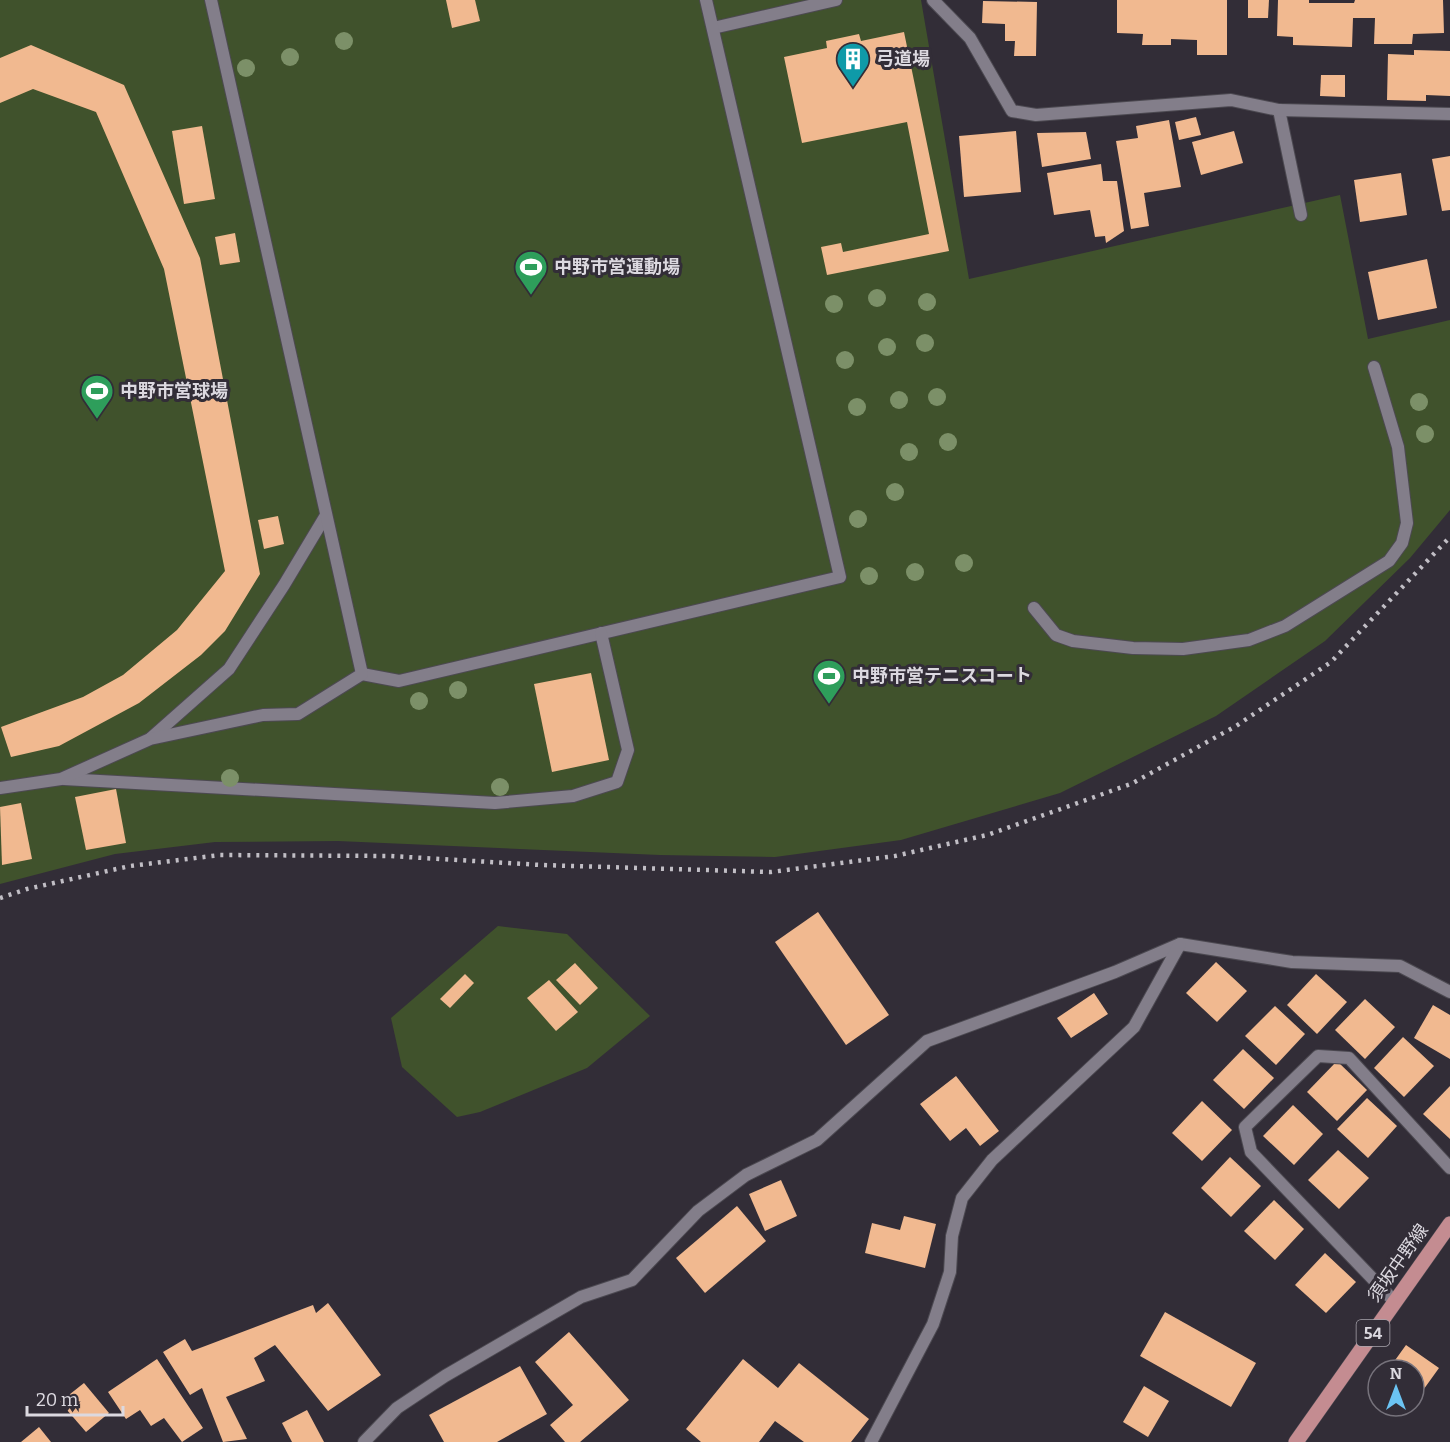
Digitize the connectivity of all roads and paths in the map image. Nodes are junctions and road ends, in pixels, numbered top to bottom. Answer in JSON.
{"nodes":[{"id":1,"x":211,"y":0,"type":"edge"},
{"id":2,"x":706,"y":0,"type":"edge"},
{"id":3,"x":836,"y":0,"type":"edge"},
{"id":4,"x":933,"y":0,"type":"edge"},
{"id":5,"x":713,"y":28,"type":"junction"},
{"id":6,"x":1278,"y":110,"type":"junction"},
{"id":7,"x":1450,"y":114,"type":"edge"},
{"id":8,"x":1301,"y":215,"type":"dead end"},
{"id":9,"x":1374,"y":367,"type":"dead end"},
{"id":10,"x":326,"y":515,"type":"junction"},
{"id":11,"x":1034,"y":609,"type":"dead end"},
{"id":12,"x":602,"y":633,"type":"junction"},
{"id":13,"x":362,"y":674,"type":"junction"},
{"id":14,"x":150,"y":739,"type":"junction"},
{"id":15,"x":61,"y":779,"type":"junction"},
{"id":16,"x":0,"y":788,"type":"edge"},
{"id":17,"x":1180,"y":944,"type":"junction"},
{"id":18,"x":1450,"y":992,"type":"edge"},
{"id":19,"x":1450,"y":1168,"type":"edge"},
{"id":20,"x":1450,"y":1224,"type":"edge"},
{"id":21,"x":1395,"y":1302,"type":"junction"},
{"id":22,"x":364,"y":1442,"type":"edge"},
{"id":23,"x":872,"y":1442,"type":"edge"},
{"id":24,"x":1296,"y":1442,"type":"edge"}],
"edges":[{"from":1,"to":10,"type":"street"},
{"from":2,"to":5,"type":"street"},
{"from":3,"to":5,"type":"street"},
{"from":4,"to":6,"type":"street"},
{"from":5,"to":12,"type":"street"},
{"from":6,"to":7,"type":"street"},
{"from":6,"to":8,"type":"street"},
{"from":9,"to":11,"type":"street"},
{"from":10,"to":13,"type":"street"},
{"from":10,"to":14,"type":"street"},
{"from":12,"to":13,"type":"street"},
{"from":12,"to":15,"type":"street"},
{"from":13,"to":14,"type":"street"},
{"from":14,"to":15,"type":"street"},
{"from":15,"to":16,"type":"street"},
{"from":17,"to":18,"type":"street"},
{"from":17,"to":22,"type":"street"},
{"from":17,"to":23,"type":"street"},
{"from":19,"to":21,"type":"street"},
{"from":20,"to":21,"type":"main road","name":"須坂中野線","number":"54"},
{"from":21,"to":24,"type":"main road","name":"須坂中野線","number":"54"}]}
